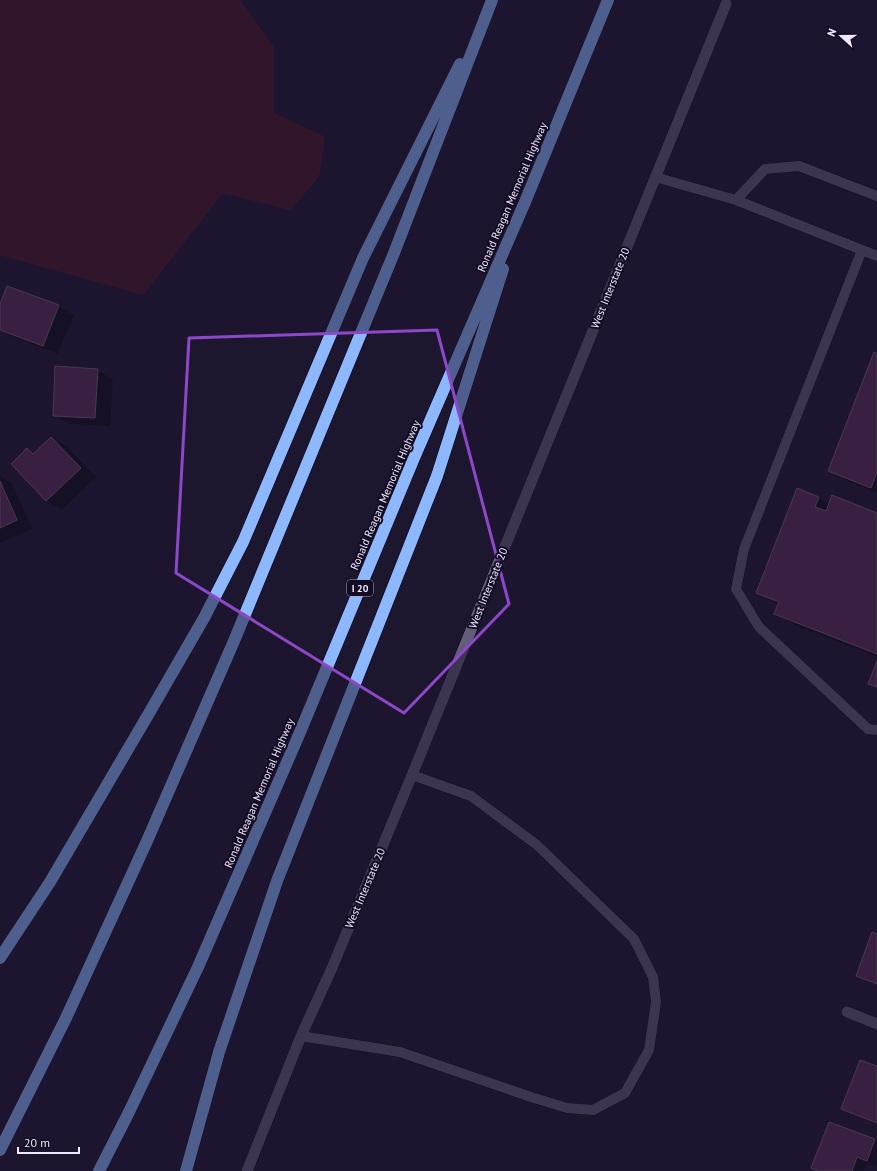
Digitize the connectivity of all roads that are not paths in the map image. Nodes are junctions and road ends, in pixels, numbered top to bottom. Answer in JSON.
{"nodes":[{"id":1,"x":492,"y":0,"type":"edge"},
{"id":2,"x":608,"y":0,"type":"edge"},
{"id":3,"x":726,"y":4,"type":"dead end"},
{"id":4,"x":656,"y":177,"type":"junction"},
{"id":5,"x":877,"y":196,"type":"edge"},
{"id":6,"x":736,"y":200,"type":"junction"},
{"id":7,"x":525,"y":202,"type":"junction"},
{"id":8,"x":862,"y":250,"type":"junction"},
{"id":9,"x":877,"y":256,"type":"edge"},
{"id":10,"x":877,"y":730,"type":"edge"},
{"id":11,"x":412,"y":775,"type":"junction"},
{"id":12,"x":0,"y":958,"type":"edge"},
{"id":13,"x":847,"y":1012,"type":"dead end"},
{"id":14,"x":877,"y":1024,"type":"edge"},
{"id":15,"x":301,"y":1036,"type":"junction"},
{"id":16,"x":0,"y":1150,"type":"edge"},
{"id":17,"x":99,"y":1171,"type":"edge"},
{"id":18,"x":186,"y":1171,"type":"edge"},
{"id":19,"x":247,"y":1171,"type":"edge"}],
"edges":[{"from":1,"to":12,"type":"highway"},
{"from":1,"to":16,"type":"highway"},
{"from":2,"to":7,"type":"highway","name":"Ronald Reagan Memorial Highway","number":"I 20"},
{"from":3,"to":4,"type":"street","name":"West Interstate 20"},
{"from":4,"to":6,"type":"lane"},
{"from":4,"to":11,"type":"street","name":"West Interstate 20"},
{"from":5,"to":6,"type":"lane"},
{"from":6,"to":8,"type":"lane"},
{"from":7,"to":17,"type":"highway","name":"Ronald Reagan Memorial Highway","number":"I 20"},
{"from":7,"to":18,"type":"highway"},
{"from":8,"to":9,"type":"lane"},
{"from":8,"to":10,"type":"lane"},
{"from":11,"to":15,"type":"street","name":"West Interstate 20"},
{"from":11,"to":15,"type":"lane"},
{"from":13,"to":14,"type":"street"},
{"from":15,"to":19,"type":"street","name":"West Interstate 20"}]}
